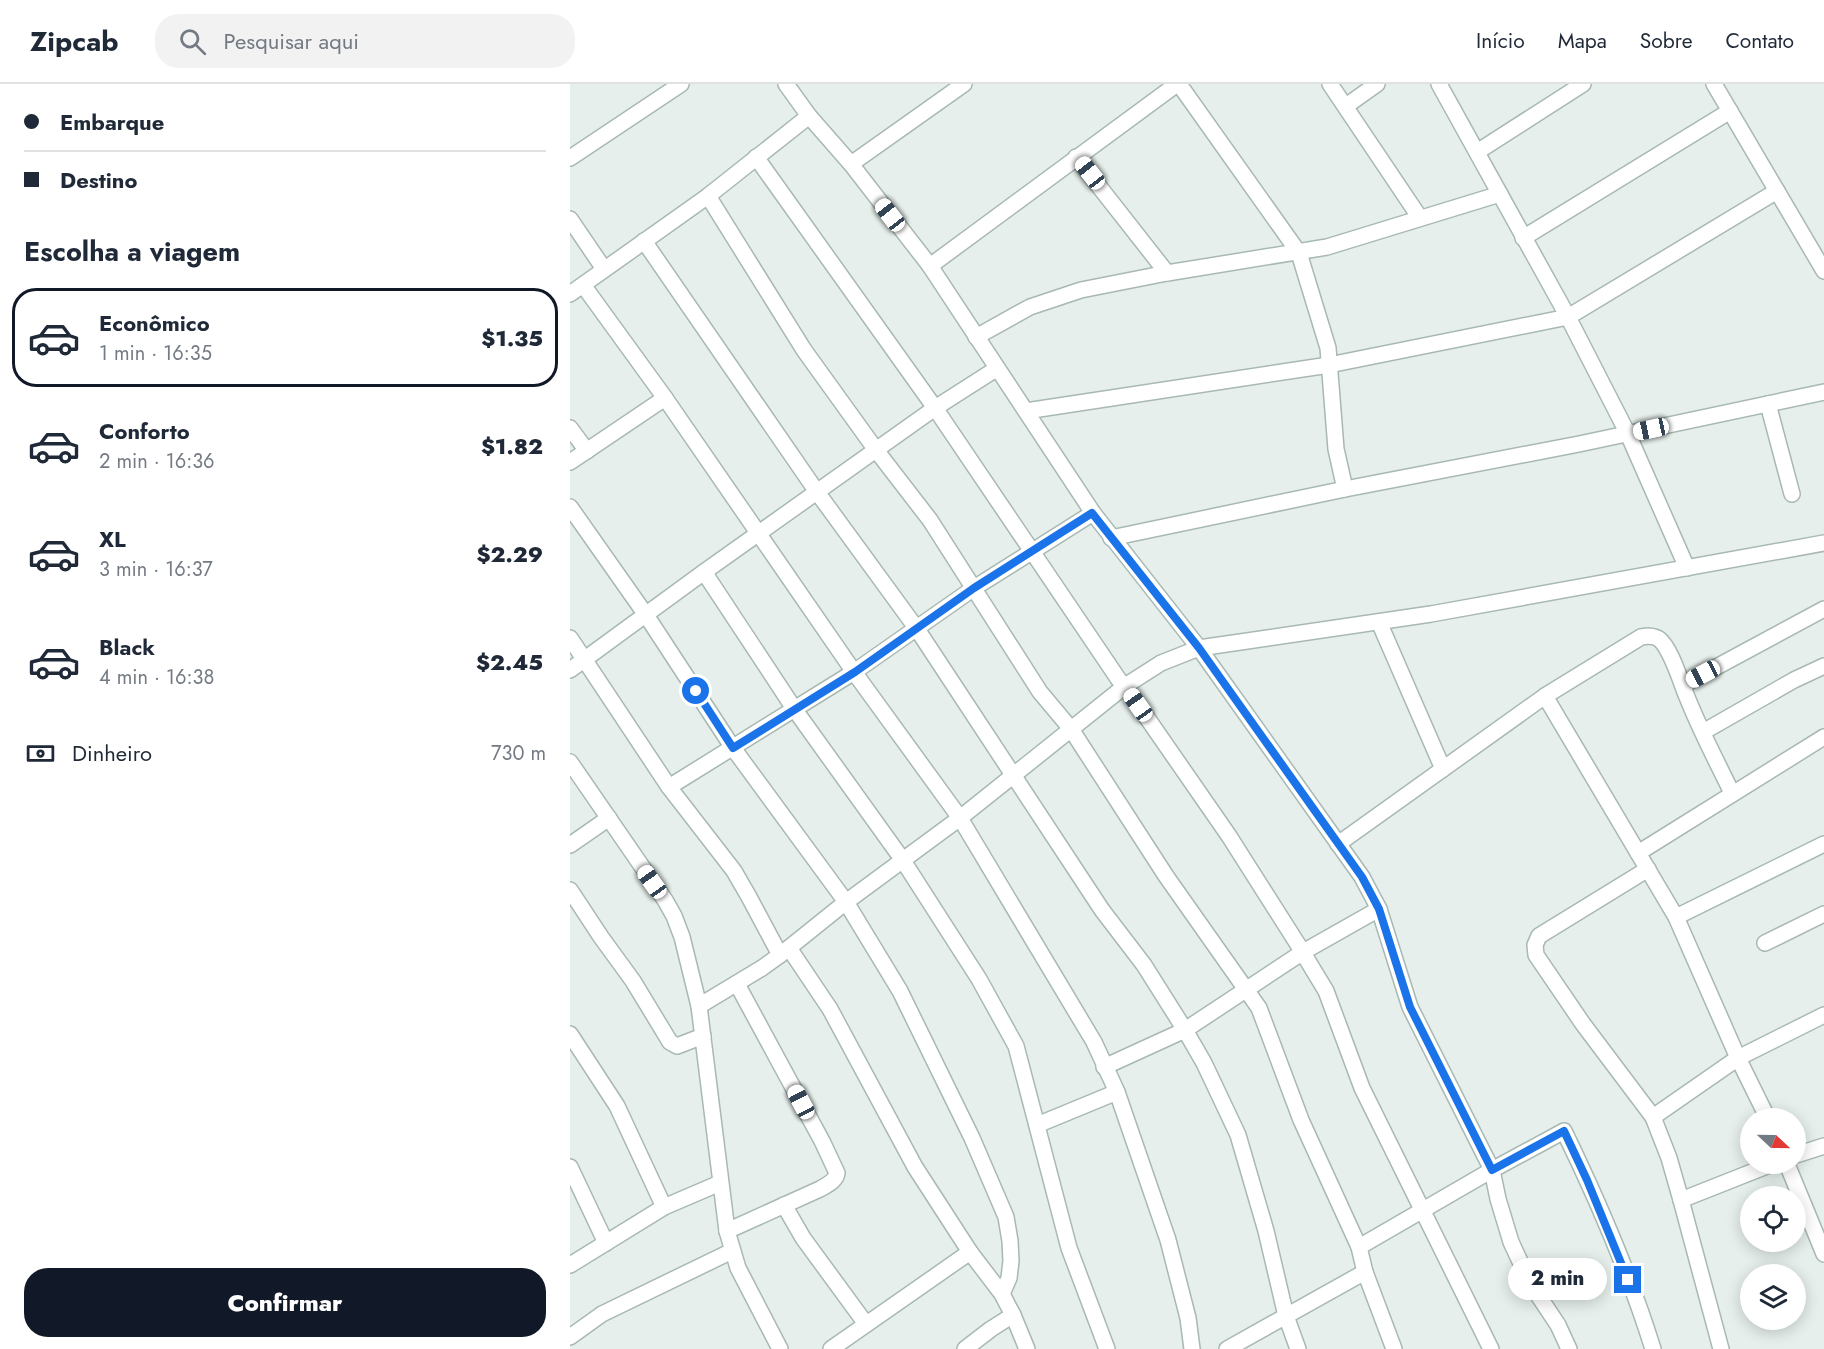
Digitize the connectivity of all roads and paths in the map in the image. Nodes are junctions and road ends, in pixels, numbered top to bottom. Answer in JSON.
{"nodes":[{"id":1,"x":681,"y":84,"type":"edge"},
{"id":2,"x":786,"y":84,"type":"edge"},
{"id":3,"x":964,"y":84,"type":"edge"},
{"id":4,"x":1178,"y":84,"type":"edge"},
{"id":5,"x":1330,"y":84,"type":"edge"},
{"id":6,"x":1377,"y":84,"type":"edge"},
{"id":7,"x":1439,"y":84,"type":"edge"},
{"id":8,"x":1583,"y":84,"type":"edge"},
{"id":9,"x":1714,"y":84,"type":"edge"},
{"id":10,"x":1346,"y":106,"type":"junction"},
{"id":11,"x":1730,"y":111,"type":"junction"},
{"id":12,"x":809,"y":116,"type":"junction"},
{"id":13,"x":1477,"y":152,"type":"junction"},
{"id":14,"x":756,"y":157,"type":"junction"},
{"id":15,"x":1076,"y":157,"type":"junction"},
{"id":16,"x":570,"y":158,"type":"edge"},
{"id":17,"x":851,"y":164,"type":"junction"},
{"id":18,"x":1777,"y":191,"type":"junction"},
{"id":19,"x":1500,"y":194,"type":"junction"},
{"id":20,"x":708,"y":195,"type":"junction"},
{"id":21,"x":1420,"y":218,"type":"junction"},
{"id":22,"x":570,"y":219,"type":"edge"},
{"id":23,"x":1523,"y":238,"type":"junction"},
{"id":24,"x":644,"y":241,"type":"junction"},
{"id":25,"x":1299,"y":253,"type":"junction"},
{"id":26,"x":930,"y":266,"type":"junction"},
{"id":27,"x":604,"y":269,"type":"junction"},
{"id":28,"x":1824,"y":271,"type":"edge"},
{"id":29,"x":1167,"y":273,"type":"junction"},
{"id":30,"x":583,"y":285,"type":"junction"},
{"id":31,"x":570,"y":294,"type":"edge"},
{"id":32,"x":1568,"y":317,"type":"junction"},
{"id":33,"x":976,"y":337,"type":"junction"},
{"id":34,"x":1329,"y":365,"type":"junction"},
{"id":35,"x":996,"y":369,"type":"junction"},
{"id":36,"x":1824,"y":392,"type":"edge"},
{"id":37,"x":665,"y":398,"type":"junction"},
{"id":38,"x":1768,"y":404,"type":"junction"},
{"id":39,"x":935,"y":408,"type":"junction"},
{"id":40,"x":1026,"y":411,"type":"junction"},
{"id":41,"x":570,"y":428,"type":"edge"},
{"id":42,"x":1628,"y":434,"type":"junction"},
{"id":43,"x":876,"y":450,"type":"junction"},
{"id":44,"x":587,"y":451,"type":"junction"},
{"id":45,"x":570,"y":462,"type":"edge"},
{"id":46,"x":1345,"y":489,"type":"junction"},
{"id":47,"x":817,"y":492,"type":"junction"},
{"id":48,"x":1792,"y":494,"type":"dead end"},
{"id":49,"x":570,"y":507,"type":"edge"},
{"id":50,"x":1092,"y":513,"type":"junction"},
{"id":51,"x":758,"y":534,"type":"junction"},
{"id":52,"x":1110,"y":538,"type":"junction"},
{"id":53,"x":1824,"y":543,"type":"edge"},
{"id":54,"x":1033,"y":552,"type":"junction"},
{"id":55,"x":1687,"y":568,"type":"junction"},
{"id":56,"x":704,"y":572,"type":"junction"},
{"id":57,"x":974,"y":588,"type":"junction"},
{"id":58,"x":1824,"y":609,"type":"edge"},
{"id":59,"x":646,"y":615,"type":"junction"},
{"id":60,"x":1379,"y":622,"type":"junction"},
{"id":61,"x":917,"y":629,"type":"junction"},
{"id":62,"x":570,"y":638,"type":"edge"},
{"id":63,"x":1199,"y":648,"type":"junction"},
{"id":64,"x":585,"y":659,"type":"junction"},
{"id":65,"x":1824,"y":666,"type":"edge"},
{"id":66,"x":570,"y":670,"type":"edge"},
{"id":67,"x":855,"y":672,"type":"junction"},
{"id":68,"x":1683,"y":684,"type":"junction"},
{"id":69,"x":1125,"y":686,"type":"junction"},
{"id":70,"x":1545,"y":696,"type":"junction"},
{"id":71,"x":795,"y":710,"type":"junction"},
{"id":72,"x":1071,"y":729,"type":"junction"},
{"id":73,"x":1703,"y":732,"type":"junction"},
{"id":74,"x":1824,"y":737,"type":"edge"},
{"id":75,"x":733,"y":748,"type":"junction"},
{"id":76,"x":570,"y":762,"type":"edge"},
{"id":77,"x":1443,"y":769,"type":"junction"},
{"id":78,"x":1014,"y":774,"type":"junction"},
{"id":79,"x":669,"y":787,"type":"junction"},
{"id":80,"x":1732,"y":794,"type":"junction"},
{"id":81,"x":609,"y":818,"type":"junction"},
{"id":82,"x":960,"y":818,"type":"junction"},
{"id":83,"x":1338,"y":844,"type":"junction"},
{"id":84,"x":1824,"y":844,"type":"edge"},
{"id":85,"x":570,"y":845,"type":"edge"},
{"id":86,"x":1638,"y":853,"type":"junction"},
{"id":87,"x":902,"y":859,"type":"junction"},
{"id":88,"x":1647,"y":869,"type":"junction"},
{"id":89,"x":572,"y":896,"type":"edge"},
{"id":90,"x":846,"y":902,"type":"junction"},
{"id":91,"x":1379,"y":909,"type":"junction"},
{"id":92,"x":1824,"y":914,"type":"edge"},
{"id":93,"x":1676,"y":917,"type":"junction"},
{"id":94,"x":1765,"y":943,"type":"dead end"},
{"id":95,"x":785,"y":952,"type":"junction"},
{"id":96,"x":1303,"y":952,"type":"junction"},
{"id":97,"x":737,"y":984,"type":"junction"},
{"id":98,"x":1245,"y":989,"type":"junction"},
{"id":99,"x":699,"y":1006,"type":"junction"},
{"id":100,"x":1824,"y":1015,"type":"edge"},
{"id":101,"x":1185,"y":1030,"type":"junction"},
{"id":102,"x":570,"y":1034,"type":"edge"},
{"id":103,"x":703,"y":1036,"type":"junction"},
{"id":104,"x":1738,"y":1058,"type":"junction"},
{"id":105,"x":1104,"y":1067,"type":"junction"},
{"id":106,"x":1117,"y":1092,"type":"junction"},
{"id":107,"x":1763,"y":1108,"type":"edge"},
{"id":108,"x":1653,"y":1117,"type":"junction"},
{"id":109,"x":1037,"y":1125,"type":"junction"},
{"id":110,"x":1824,"y":1146,"type":"edge"},
{"id":111,"x":1806,"y":1152,"type":"edge"},
{"id":112,"x":570,"y":1167,"type":"edge"},
{"id":113,"x":1492,"y":1170,"type":"junction"},
{"id":114,"x":1747,"y":1174,"type":"edge"},
{"id":115,"x":1791,"y":1174,"type":"edge"},
{"id":116,"x":720,"y":1183,"type":"junction"},
{"id":117,"x":1681,"y":1200,"type":"junction"},
{"id":118,"x":784,"y":1205,"type":"junction"},
{"id":119,"x":664,"y":1207,"type":"junction"},
{"id":120,"x":1423,"y":1210,"type":"junction"},
{"id":121,"x":727,"y":1231,"type":"junction"},
{"id":122,"x":606,"y":1243,"type":"junction"},
{"id":123,"x":1359,"y":1248,"type":"junction"},
{"id":124,"x":732,"y":1251,"type":"junction"},
{"id":125,"x":970,"y":1252,"type":"junction"},
{"id":126,"x":1824,"y":1254,"type":"edge"},
{"id":127,"x":570,"y":1265,"type":"edge"},
{"id":128,"x":1365,"y":1272,"type":"junction"},
{"id":129,"x":1002,"y":1294,"type":"junction"},
{"id":130,"x":1014,"y":1315,"type":"junction"},
{"id":131,"x":1286,"y":1316,"type":"junction"},
{"id":132,"x":866,"y":1324,"type":"junction"},
{"id":133,"x":570,"y":1338,"type":"edge"},
{"id":134,"x":577,"y":1349,"type":"edge"},
{"id":135,"x":780,"y":1349,"type":"edge"},
{"id":136,"x":831,"y":1349,"type":"edge"},
{"id":137,"x":965,"y":1349,"type":"edge"},
{"id":138,"x":1027,"y":1349,"type":"edge"},
{"id":139,"x":1107,"y":1349,"type":"edge"},
{"id":140,"x":1192,"y":1349,"type":"edge"},
{"id":141,"x":1227,"y":1349,"type":"edge"},
{"id":142,"x":1298,"y":1349,"type":"edge"},
{"id":143,"x":1394,"y":1349,"type":"edge"},
{"id":144,"x":1491,"y":1349,"type":"edge"},
{"id":145,"x":1569,"y":1349,"type":"edge"},
{"id":146,"x":1653,"y":1349,"type":"edge"},
{"id":147,"x":1721,"y":1349,"type":"edge"}],
"edges":[{"from":1,"to":16,"type":"street"},
{"from":2,"to":12,"type":"street"},
{"from":3,"to":17,"type":"street"},
{"from":4,"to":15,"type":"street"},
{"from":4,"to":25,"type":"street"},
{"from":5,"to":10,"type":"street"},
{"from":6,"to":10,"type":"street"},
{"from":7,"to":13,"type":"street"},
{"from":8,"to":13,"type":"street"},
{"from":9,"to":11,"type":"street"},
{"from":10,"to":21,"type":"street"},
{"from":11,"to":18,"type":"street"},
{"from":11,"to":23,"type":"street"},
{"from":12,"to":14,"type":"street"},
{"from":12,"to":17,"type":"street"},
{"from":13,"to":19,"type":"street"},
{"from":14,"to":20,"type":"street"},
{"from":14,"to":39,"type":"street"},
{"from":15,"to":26,"type":"street"},
{"from":15,"to":29,"type":"street"},
{"from":17,"to":26,"type":"street"},
{"from":18,"to":28,"type":"street"},
{"from":18,"to":32,"type":"street"},
{"from":19,"to":21,"type":"street"},
{"from":19,"to":23,"type":"street"},
{"from":20,"to":24,"type":"street"},
{"from":20,"to":43,"type":"street"},
{"from":21,"to":25,"type":"street"},
{"from":22,"to":27,"type":"street"},
{"from":23,"to":32,"type":"street"},
{"from":24,"to":27,"type":"street"},
{"from":24,"to":47,"type":"street"},
{"from":25,"to":29,"type":"street"},
{"from":25,"to":34,"type":"street"},
{"from":26,"to":33,"type":"street"},
{"from":27,"to":30,"type":"street"},
{"from":29,"to":33,"type":"street"},
{"from":30,"to":31,"type":"street"},
{"from":30,"to":37,"type":"street"},
{"from":32,"to":34,"type":"street"},
{"from":32,"to":42,"type":"street"},
{"from":33,"to":35,"type":"street"},
{"from":34,"to":40,"type":"street"},
{"from":34,"to":46,"type":"street"},
{"from":35,"to":39,"type":"street"},
{"from":35,"to":40,"type":"street"},
{"from":36,"to":38,"type":"street"},
{"from":37,"to":44,"type":"street"},
{"from":37,"to":51,"type":"street"},
{"from":38,"to":42,"type":"street"},
{"from":38,"to":48,"type":"street"},
{"from":39,"to":43,"type":"street"},
{"from":39,"to":54,"type":"street"},
{"from":40,"to":50,"type":"street"},
{"from":41,"to":44,"type":"street"},
{"from":42,"to":46,"type":"street"},
{"from":42,"to":55,"type":"street"},
{"from":43,"to":47,"type":"street"},
{"from":43,"to":57,"type":"street"},
{"from":44,"to":45,"type":"street"},
{"from":46,"to":52,"type":"street"},
{"from":47,"to":51,"type":"street"},
{"from":47,"to":61,"type":"street"},
{"from":49,"to":59,"type":"street"},
{"from":50,"to":52,"type":"street"},
{"from":50,"to":54,"type":"street"},
{"from":51,"to":56,"type":"street"},
{"from":51,"to":67,"type":"street"},
{"from":52,"to":63,"type":"street"},
{"from":53,"to":55,"type":"street"},
{"from":54,"to":57,"type":"street"},
{"from":54,"to":69,"type":"street"},
{"from":55,"to":60,"type":"street"},
{"from":56,"to":59,"type":"street"},
{"from":56,"to":71,"type":"street"},
{"from":57,"to":61,"type":"street"},
{"from":57,"to":72,"type":"street"},
{"from":58,"to":68,"type":"street"},
{"from":59,"to":64,"type":"street"},
{"from":59,"to":75,"type":"street"},
{"from":60,"to":63,"type":"street"},
{"from":60,"to":77,"type":"street"},
{"from":61,"to":67,"type":"street"},
{"from":61,"to":78,"type":"street"},
{"from":62,"to":64,"type":"street"},
{"from":63,"to":69,"type":"street"},
{"from":63,"to":83,"type":"street"},
{"from":64,"to":66,"type":"street"},
{"from":64,"to":79,"type":"street"},
{"from":65,"to":73,"type":"street"},
{"from":67,"to":71,"type":"street"},
{"from":67,"to":82,"type":"street"},
{"from":68,"to":70,"type":"street"},
{"from":68,"to":73,"type":"street"},
{"from":69,"to":72,"type":"street"},
{"from":69,"to":96,"type":"street"},
{"from":70,"to":77,"type":"street"},
{"from":70,"to":86,"type":"street"},
{"from":71,"to":75,"type":"street"},
{"from":71,"to":87,"type":"street"},
{"from":72,"to":78,"type":"street"},
{"from":72,"to":98,"type":"street"},
{"from":73,"to":80,"type":"street"},
{"from":74,"to":80,"type":"street"},
{"from":75,"to":79,"type":"street"},
{"from":75,"to":90,"type":"street"},
{"from":76,"to":81,"type":"street"},
{"from":77,"to":83,"type":"street"},
{"from":78,"to":82,"type":"street"},
{"from":78,"to":101,"type":"street"},
{"from":79,"to":95,"type":"street"},
{"from":80,"to":86,"type":"street"},
{"from":81,"to":85,"type":"street"},
{"from":81,"to":99,"type":"street"},
{"from":82,"to":87,"type":"street"},
{"from":82,"to":105,"type":"street"},
{"from":83,"to":91,"type":"street"},
{"from":84,"to":93,"type":"street"},
{"from":86,"to":88,"type":"street"},
{"from":87,"to":90,"type":"street"},
{"from":87,"to":109,"type":"street"},
{"from":88,"to":93,"type":"street"},
{"from":88,"to":108,"type":"street"},
{"from":89,"to":103,"type":"street"},
{"from":90,"to":95,"type":"street"},
{"from":90,"to":129,"type":"street"},
{"from":91,"to":96,"type":"street"},
{"from":91,"to":113,"type":"street"},
{"from":92,"to":94,"type":"street"},
{"from":93,"to":104,"type":"street"},
{"from":95,"to":97,"type":"street"},
{"from":95,"to":125,"type":"street"},
{"from":96,"to":98,"type":"street"},
{"from":96,"to":120,"type":"street"},
{"from":97,"to":99,"type":"street"},
{"from":97,"to":118,"type":"street"},
{"from":98,"to":101,"type":"street"},
{"from":98,"to":123,"type":"street"},
{"from":99,"to":103,"type":"street"},
{"from":100,"to":104,"type":"street"},
{"from":101,"to":105,"type":"street"},
{"from":101,"to":131,"type":"street"},
{"from":102,"to":119,"type":"street"},
{"from":103,"to":116,"type":"street"},
{"from":104,"to":107,"type":"street"},
{"from":104,"to":108,"type":"street"},
{"from":105,"to":106,"type":"street"},
{"from":106,"to":109,"type":"street"},
{"from":106,"to":140,"type":"street"},
{"from":108,"to":117,"type":"street"},
{"from":109,"to":139,"type":"street"},
{"from":110,"to":111,"type":"street"},
{"from":112,"to":122,"type":"street"},
{"from":113,"to":120,"type":"street"},
{"from":113,"to":145,"type":"street"},
{"from":113,"to":146,"type":"street"},
{"from":114,"to":117,"type":"street"},
{"from":115,"to":126,"type":"street"},
{"from":116,"to":119,"type":"street"},
{"from":116,"to":121,"type":"street"},
{"from":117,"to":147,"type":"street"},
{"from":118,"to":121,"type":"street"},
{"from":118,"to":132,"type":"street"},
{"from":119,"to":122,"type":"street"},
{"from":120,"to":123,"type":"street"},
{"from":120,"to":144,"type":"street"},
{"from":121,"to":124,"type":"street"},
{"from":122,"to":127,"type":"street"},
{"from":123,"to":128,"type":"street"},
{"from":124,"to":133,"type":"street"},
{"from":124,"to":135,"type":"street"},
{"from":125,"to":129,"type":"street"},
{"from":125,"to":132,"type":"street"},
{"from":128,"to":131,"type":"street"},
{"from":128,"to":143,"type":"street"},
{"from":129,"to":130,"type":"street"},
{"from":130,"to":137,"type":"street"},
{"from":130,"to":138,"type":"street"},
{"from":131,"to":141,"type":"street"},
{"from":131,"to":142,"type":"street"},
{"from":132,"to":136,"type":"street"},
{"from":133,"to":134,"type":"street"}]}
